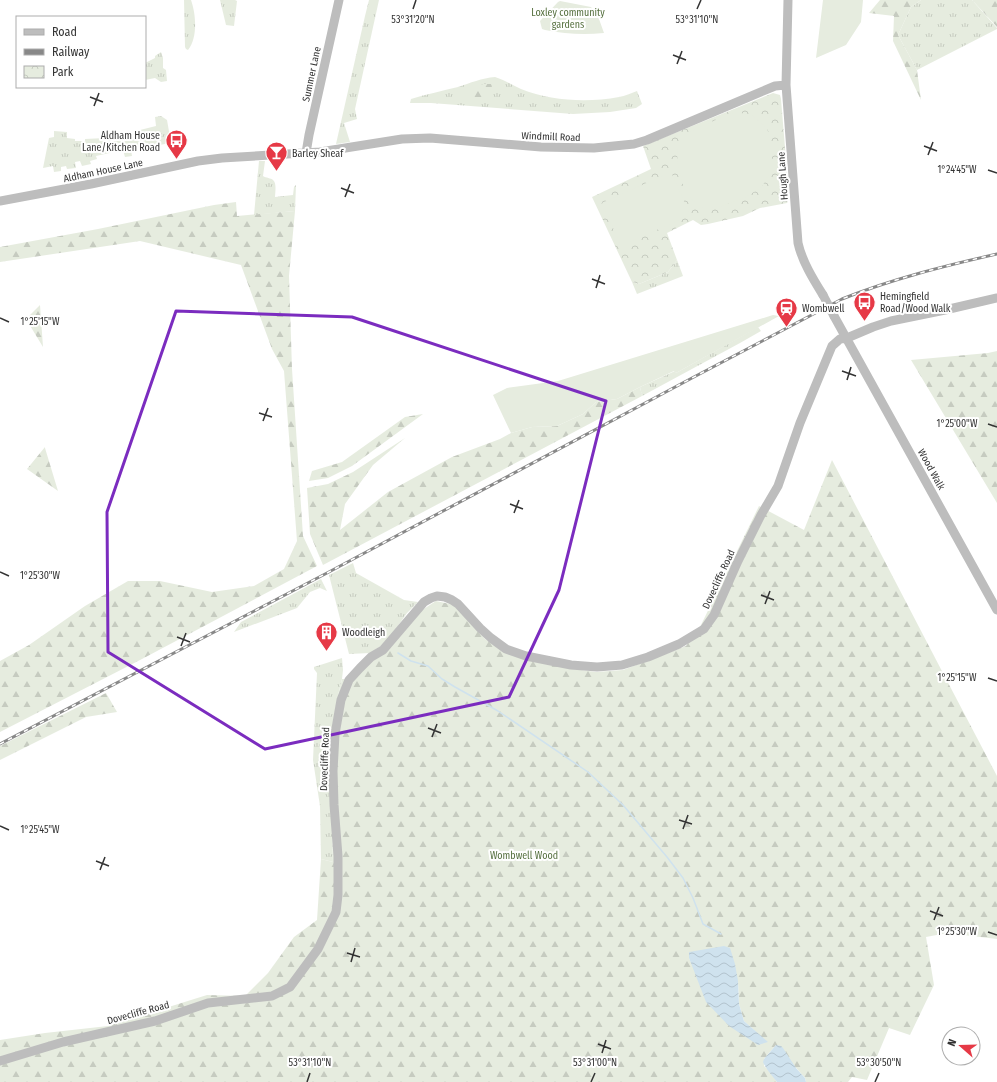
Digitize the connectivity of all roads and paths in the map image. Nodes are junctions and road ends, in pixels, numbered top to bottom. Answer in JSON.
{"nodes":[{"id":1,"x":339,"y":0,"type":"edge"},
{"id":2,"x":788,"y":0,"type":"edge"},
{"id":3,"x":786,"y":85,"type":"junction"},
{"id":4,"x":306,"y":153,"type":"junction"},
{"id":5,"x":0,"y":201,"type":"edge"},
{"id":6,"x":997,"y":298,"type":"edge"},
{"id":7,"x":847,"y":338,"type":"junction"},
{"id":8,"x":997,"y":610,"type":"edge"},
{"id":9,"x":0,"y":1060,"type":"edge"}],
"edges":[{"from":1,"to":4,"type":"street","name":"Summer Lane"},
{"from":2,"to":3,"type":"street","name":"Hough Lane"},
{"from":3,"to":4,"type":"street","name":"Windmill Road"},
{"from":3,"to":7,"type":"street","name":"Hough Lane","bridge":true},
{"from":4,"to":5,"type":"street","name":"Aldham House Lane"},
{"from":6,"to":7,"type":"street","name":"Dovecliffe Road"},
{"from":7,"to":8,"type":"street","name":"Wood Walk"},
{"from":7,"to":9,"type":"street","name":"Dovecliffe Road"}]}
